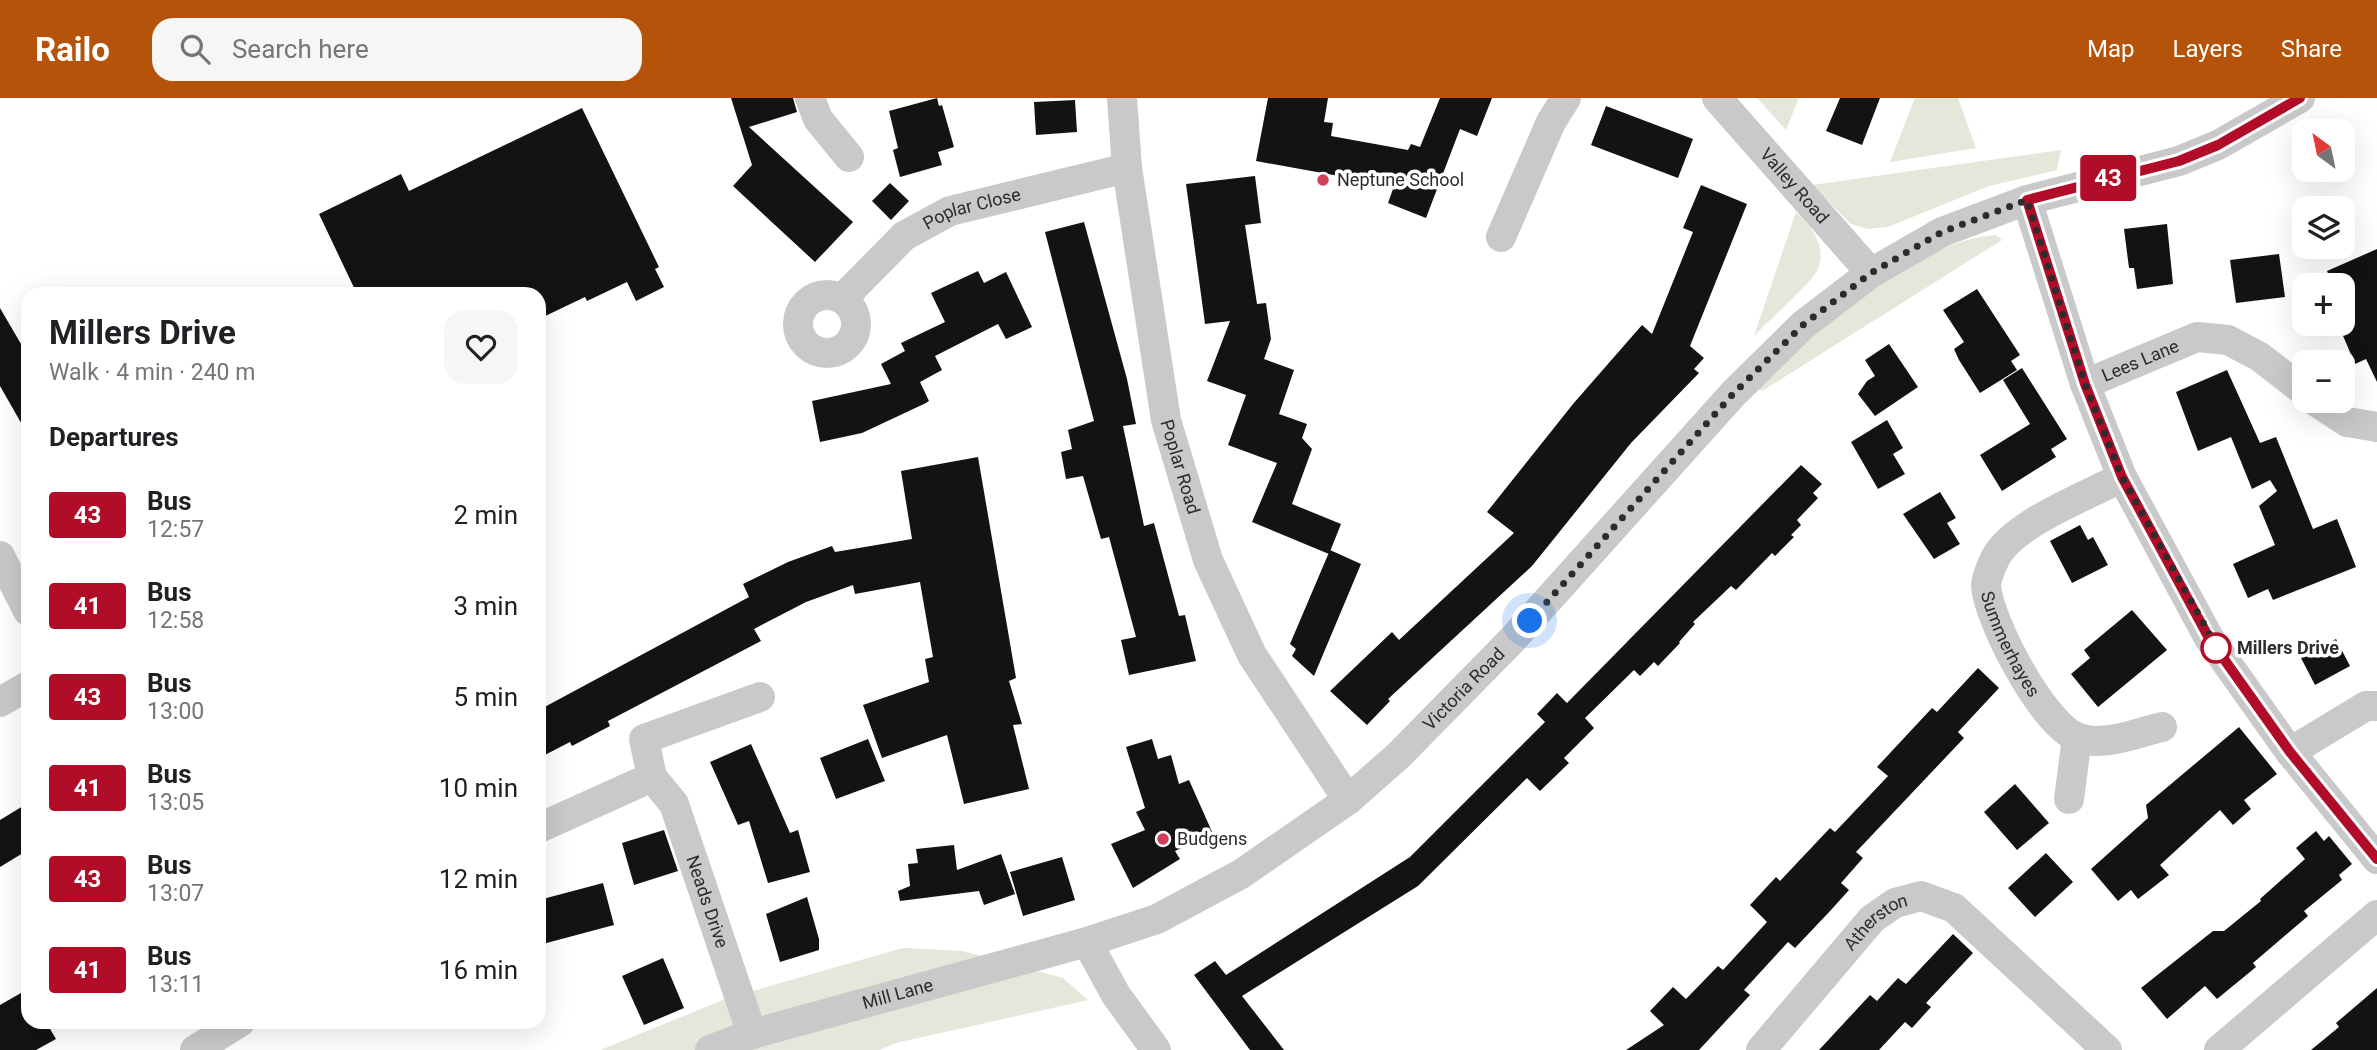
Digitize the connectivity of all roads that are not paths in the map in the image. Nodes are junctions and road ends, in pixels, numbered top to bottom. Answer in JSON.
{"nodes":[{"id":1,"x":810,"y":98,"type":"edge"},
{"id":2,"x":1122,"y":98,"type":"edge"},
{"id":3,"x":1566,"y":98,"type":"edge"},
{"id":4,"x":1717,"y":98,"type":"edge"},
{"id":5,"x":2300,"y":98,"type":"edge"},
{"id":6,"x":849,"y":157,"type":"dead end"},
{"id":7,"x":1127,"y":168,"type":"junction"},
{"id":8,"x":2027,"y":200,"type":"junction"},
{"id":9,"x":1501,"y":237,"type":"dead end"},
{"id":10,"x":1871,"y":273,"type":"junction"},
{"id":11,"x":843,"y":299,"type":"dead end"},
{"id":12,"x":2292,"y":382,"type":"edge"},
{"id":13,"x":2085,"y":384,"type":"junction"},
{"id":14,"x":2333,"y":413,"type":"edge"},
{"id":15,"x":2377,"y":427,"type":"edge"},
{"id":16,"x":2122,"y":477,"type":"junction"},
{"id":17,"x":0,"y":556,"type":"edge"},
{"id":18,"x":21,"y":597,"type":"edge"},
{"id":19,"x":21,"y":690,"type":"edge"},
{"id":20,"x":760,"y":697,"type":"dead end"},
{"id":21,"x":0,"y":702,"type":"edge"},
{"id":22,"x":2377,"y":706,"type":"edge"},
{"id":23,"x":2162,"y":727,"type":"dead end"},
{"id":24,"x":2077,"y":738,"type":"junction"},
{"id":25,"x":2290,"y":752,"type":"junction"},
{"id":26,"x":652,"y":777,"type":"junction"},
{"id":27,"x":2069,"y":799,"type":"dead end"},
{"id":28,"x":1348,"y":800,"type":"junction"},
{"id":29,"x":546,"y":825,"type":"edge"},
{"id":30,"x":2377,"y":859,"type":"edge"},
{"id":31,"x":2377,"y":915,"type":"edge"},
{"id":32,"x":1087,"y":943,"type":"junction"},
{"id":33,"x":229,"y":1029,"type":"edge"},
{"id":34,"x":752,"y":1034,"type":"junction"},
{"id":35,"x":195,"y":1050,"type":"edge"},
{"id":36,"x":710,"y":1050,"type":"edge"},
{"id":37,"x":1156,"y":1050,"type":"edge"},
{"id":38,"x":1761,"y":1050,"type":"edge"},
{"id":39,"x":2107,"y":1050,"type":"edge"},
{"id":40,"x":2219,"y":1050,"type":"edge"}],
"edges":[{"from":1,"to":6,"type":"street"},
{"from":2,"to":7,"type":"street","name":"Poplar Road"},
{"from":3,"to":9,"type":"street"},
{"from":4,"to":10,"type":"street","name":"Valley Road"},
{"from":5,"to":8,"type":"street","name":"Victoria Road"},
{"from":7,"to":11,"type":"street","name":"Poplar Close"},
{"from":7,"to":28,"type":"street","name":"Poplar Road"},
{"from":8,"to":10,"type":"street","name":"Victoria Road"},
{"from":8,"to":13,"type":"street"},
{"from":10,"to":28,"type":"street","name":"Victoria Road"},
{"from":12,"to":13,"type":"street","name":"Lees Lane"},
{"from":13,"to":16,"type":"street"},
{"from":14,"to":15,"type":"street"},
{"from":16,"to":24,"type":"street","name":"Summerhayes"},
{"from":16,"to":25,"type":"street"},
{"from":17,"to":18,"type":"street"},
{"from":19,"to":21,"type":"street"},
{"from":20,"to":26,"type":"street","name":"Neads Drive"},
{"from":22,"to":25,"type":"street"},
{"from":23,"to":24,"type":"street"},
{"from":24,"to":27,"type":"street"},
{"from":25,"to":30,"type":"street"},
{"from":26,"to":29,"type":"street"},
{"from":26,"to":34,"type":"street","name":"Neads Drive"},
{"from":28,"to":32,"type":"street","name":"Victoria Road"},
{"from":31,"to":40,"type":"street"},
{"from":32,"to":34,"type":"street","name":"Mill Lane"},
{"from":32,"to":37,"type":"street"},
{"from":33,"to":35,"type":"street"},
{"from":34,"to":36,"type":"street","name":"Mill Lane"},
{"from":38,"to":39,"type":"street","name":"Atherston"}]}
